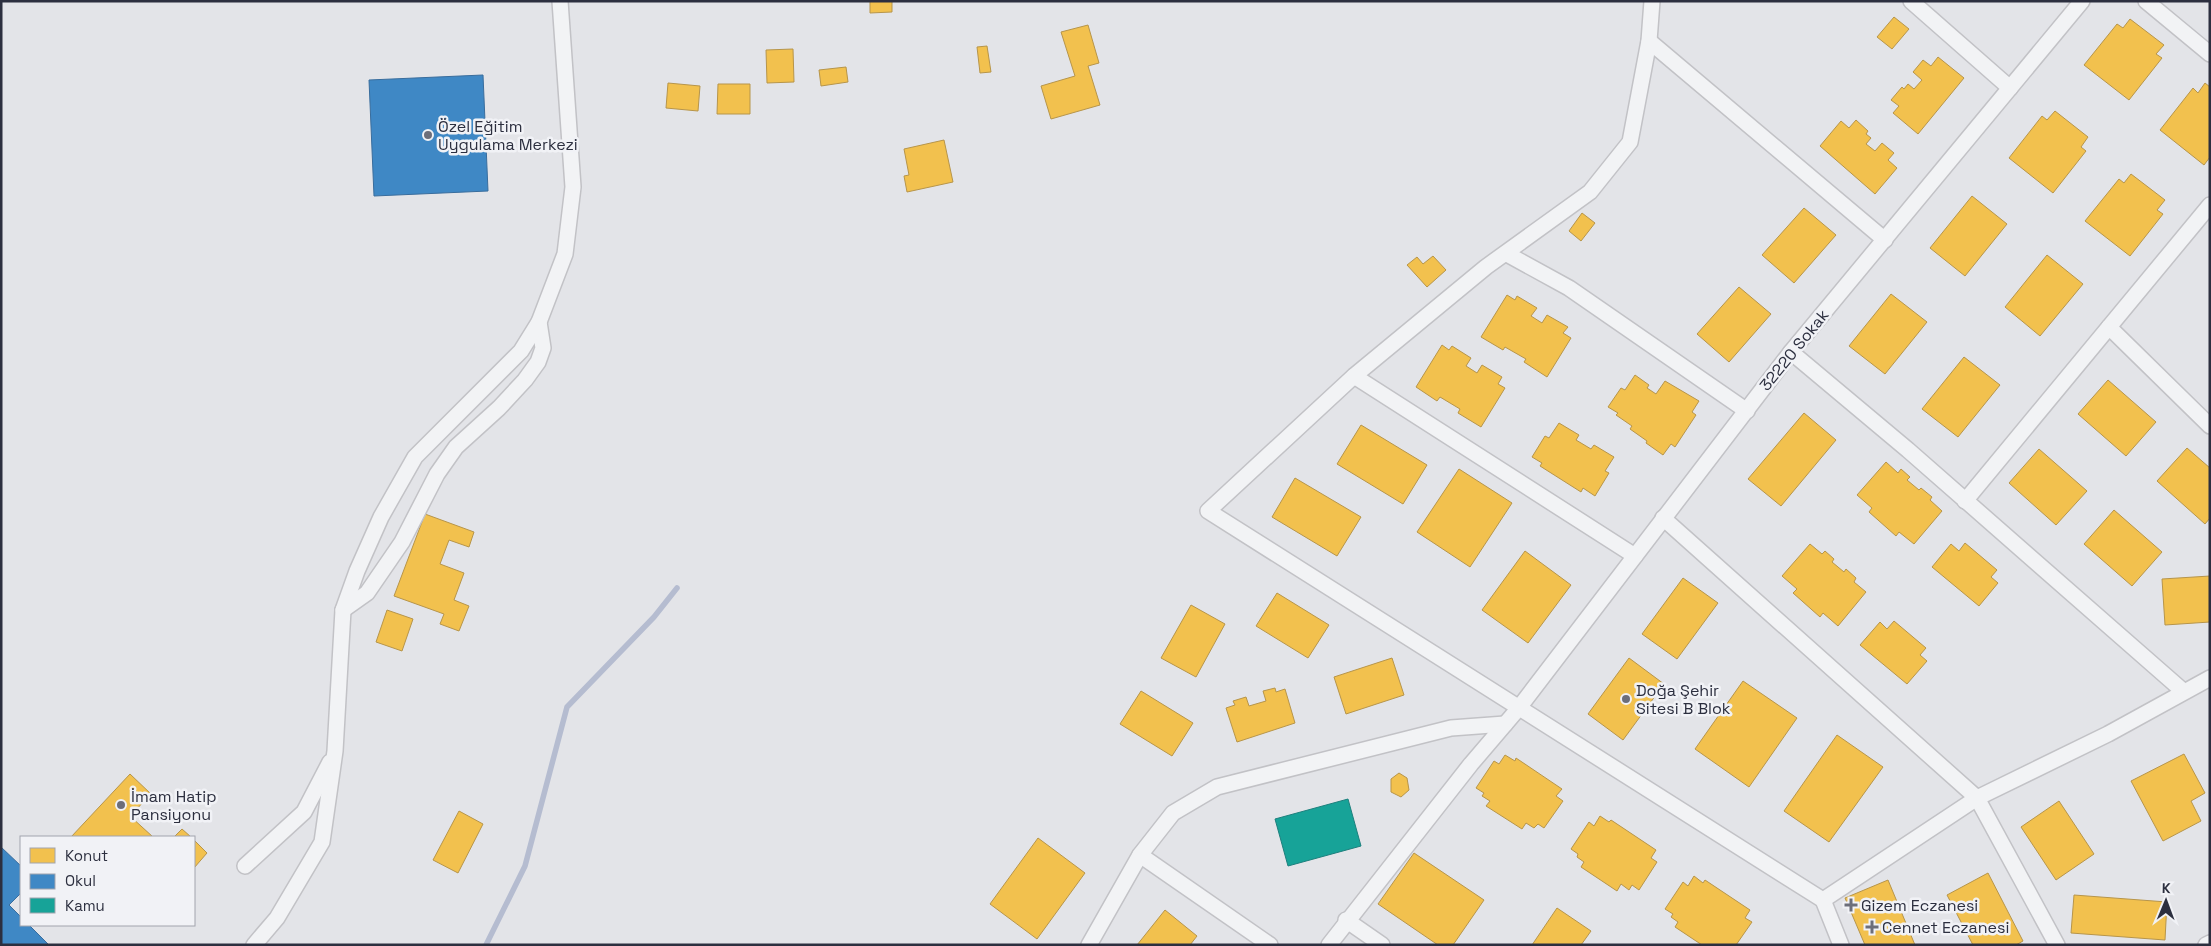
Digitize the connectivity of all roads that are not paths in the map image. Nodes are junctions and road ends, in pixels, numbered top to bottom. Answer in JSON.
{"nodes":[{"id":1,"x":560,"y":1,"type":"edge"},
{"id":2,"x":1652,"y":1,"type":"edge"},
{"id":3,"x":1911,"y":1,"type":"edge"},
{"id":4,"x":2082,"y":1,"type":"edge"},
{"id":5,"x":2146,"y":1,"type":"edge"},
{"id":6,"x":1649,"y":41,"type":"junction"},
{"id":7,"x":2210,"y":54,"type":"edge"},
{"id":8,"x":2010,"y":88,"type":"junction"},
{"id":9,"x":2210,"y":205,"type":"edge"},
{"id":10,"x":1885,"y":240,"type":"junction"},
{"id":11,"x":1507,"y":254,"type":"junction"},
{"id":12,"x":538,"y":322,"type":"junction"},
{"id":13,"x":2109,"y":326,"type":"junction"},
{"id":14,"x":1792,"y":352,"type":"junction"},
{"id":15,"x":1354,"y":376,"type":"junction"},
{"id":16,"x":1747,"y":411,"type":"junction"},
{"id":17,"x":2210,"y":426,"type":"edge"},
{"id":18,"x":1965,"y":501,"type":"junction"},
{"id":19,"x":1663,"y":518,"type":"junction"},
{"id":20,"x":1635,"y":556,"type":"junction"},
{"id":21,"x":343,"y":610,"type":"junction"},
{"id":22,"x":2210,"y":678,"type":"edge"},
{"id":23,"x":2183,"y":691,"type":"junction"},
{"id":24,"x":1518,"y":709,"type":"junction"},
{"id":25,"x":1505,"y":724,"type":"junction"},
{"id":26,"x":335,"y":751,"type":"junction"},
{"id":27,"x":1977,"y":798,"type":"junction"},
{"id":28,"x":1140,"y":855,"type":"junction"},
{"id":29,"x":245,"y":866,"type":"dead end"},
{"id":30,"x":1823,"y":900,"type":"junction"},
{"id":31,"x":1346,"y":920,"type":"junction"},
{"id":32,"x":2210,"y":943,"type":"edge"},
{"id":33,"x":254,"y":945,"type":"edge"},
{"id":34,"x":1089,"y":945,"type":"edge"},
{"id":35,"x":1270,"y":945,"type":"edge"},
{"id":36,"x":1329,"y":945,"type":"edge"},
{"id":37,"x":1382,"y":945,"type":"edge"},
{"id":38,"x":1841,"y":945,"type":"edge"},
{"id":39,"x":2057,"y":945,"type":"edge"},
{"id":40,"x":2206,"y":945,"type":"edge"}],
"edges":[{"from":1,"to":12,"type":"street"},
{"from":2,"to":6,"type":"street"},
{"from":3,"to":8,"type":"street"},
{"from":4,"to":8,"type":"street","name":"32220 Sokak"},
{"from":5,"to":7,"type":"street"},
{"from":6,"to":10,"type":"street"},
{"from":6,"to":11,"type":"street"},
{"from":8,"to":10,"type":"street","name":"32220 Sokak"},
{"from":9,"to":13,"type":"street"},
{"from":10,"to":14,"type":"street","name":"32220 Sokak"},
{"from":11,"to":15,"type":"street"},
{"from":11,"to":16,"type":"street"},
{"from":12,"to":21,"type":"street"},
{"from":12,"to":21,"type":"street"},
{"from":13,"to":17,"type":"street"},
{"from":13,"to":18,"type":"street"},
{"from":14,"to":16,"type":"street","name":"32220 Sokak"},
{"from":14,"to":18,"type":"street"},
{"from":15,"to":20,"type":"street"},
{"from":15,"to":24,"type":"street"},
{"from":16,"to":19,"type":"street","name":"32220 Sokak"},
{"from":18,"to":23,"type":"street"},
{"from":19,"to":20,"type":"street","name":"32220 Sokak"},
{"from":19,"to":27,"type":"street"},
{"from":20,"to":24,"type":"street","name":"32220 Sokak"},
{"from":21,"to":26,"type":"street"},
{"from":22,"to":23,"type":"street"},
{"from":23,"to":27,"type":"street"},
{"from":24,"to":25,"type":"street","name":"32220 Sokak"},
{"from":24,"to":30,"type":"street"},
{"from":25,"to":28,"type":"street"},
{"from":25,"to":31,"type":"street","name":"32220 Sokak"},
{"from":26,"to":29,"type":"street"},
{"from":26,"to":33,"type":"street"},
{"from":27,"to":30,"type":"street"},
{"from":27,"to":39,"type":"street"},
{"from":28,"to":34,"type":"street"},
{"from":28,"to":35,"type":"street"},
{"from":30,"to":38,"type":"street"},
{"from":31,"to":36,"type":"street","name":"32220 Sokak"},
{"from":31,"to":37,"type":"street"},
{"from":32,"to":40,"type":"street"}]}
